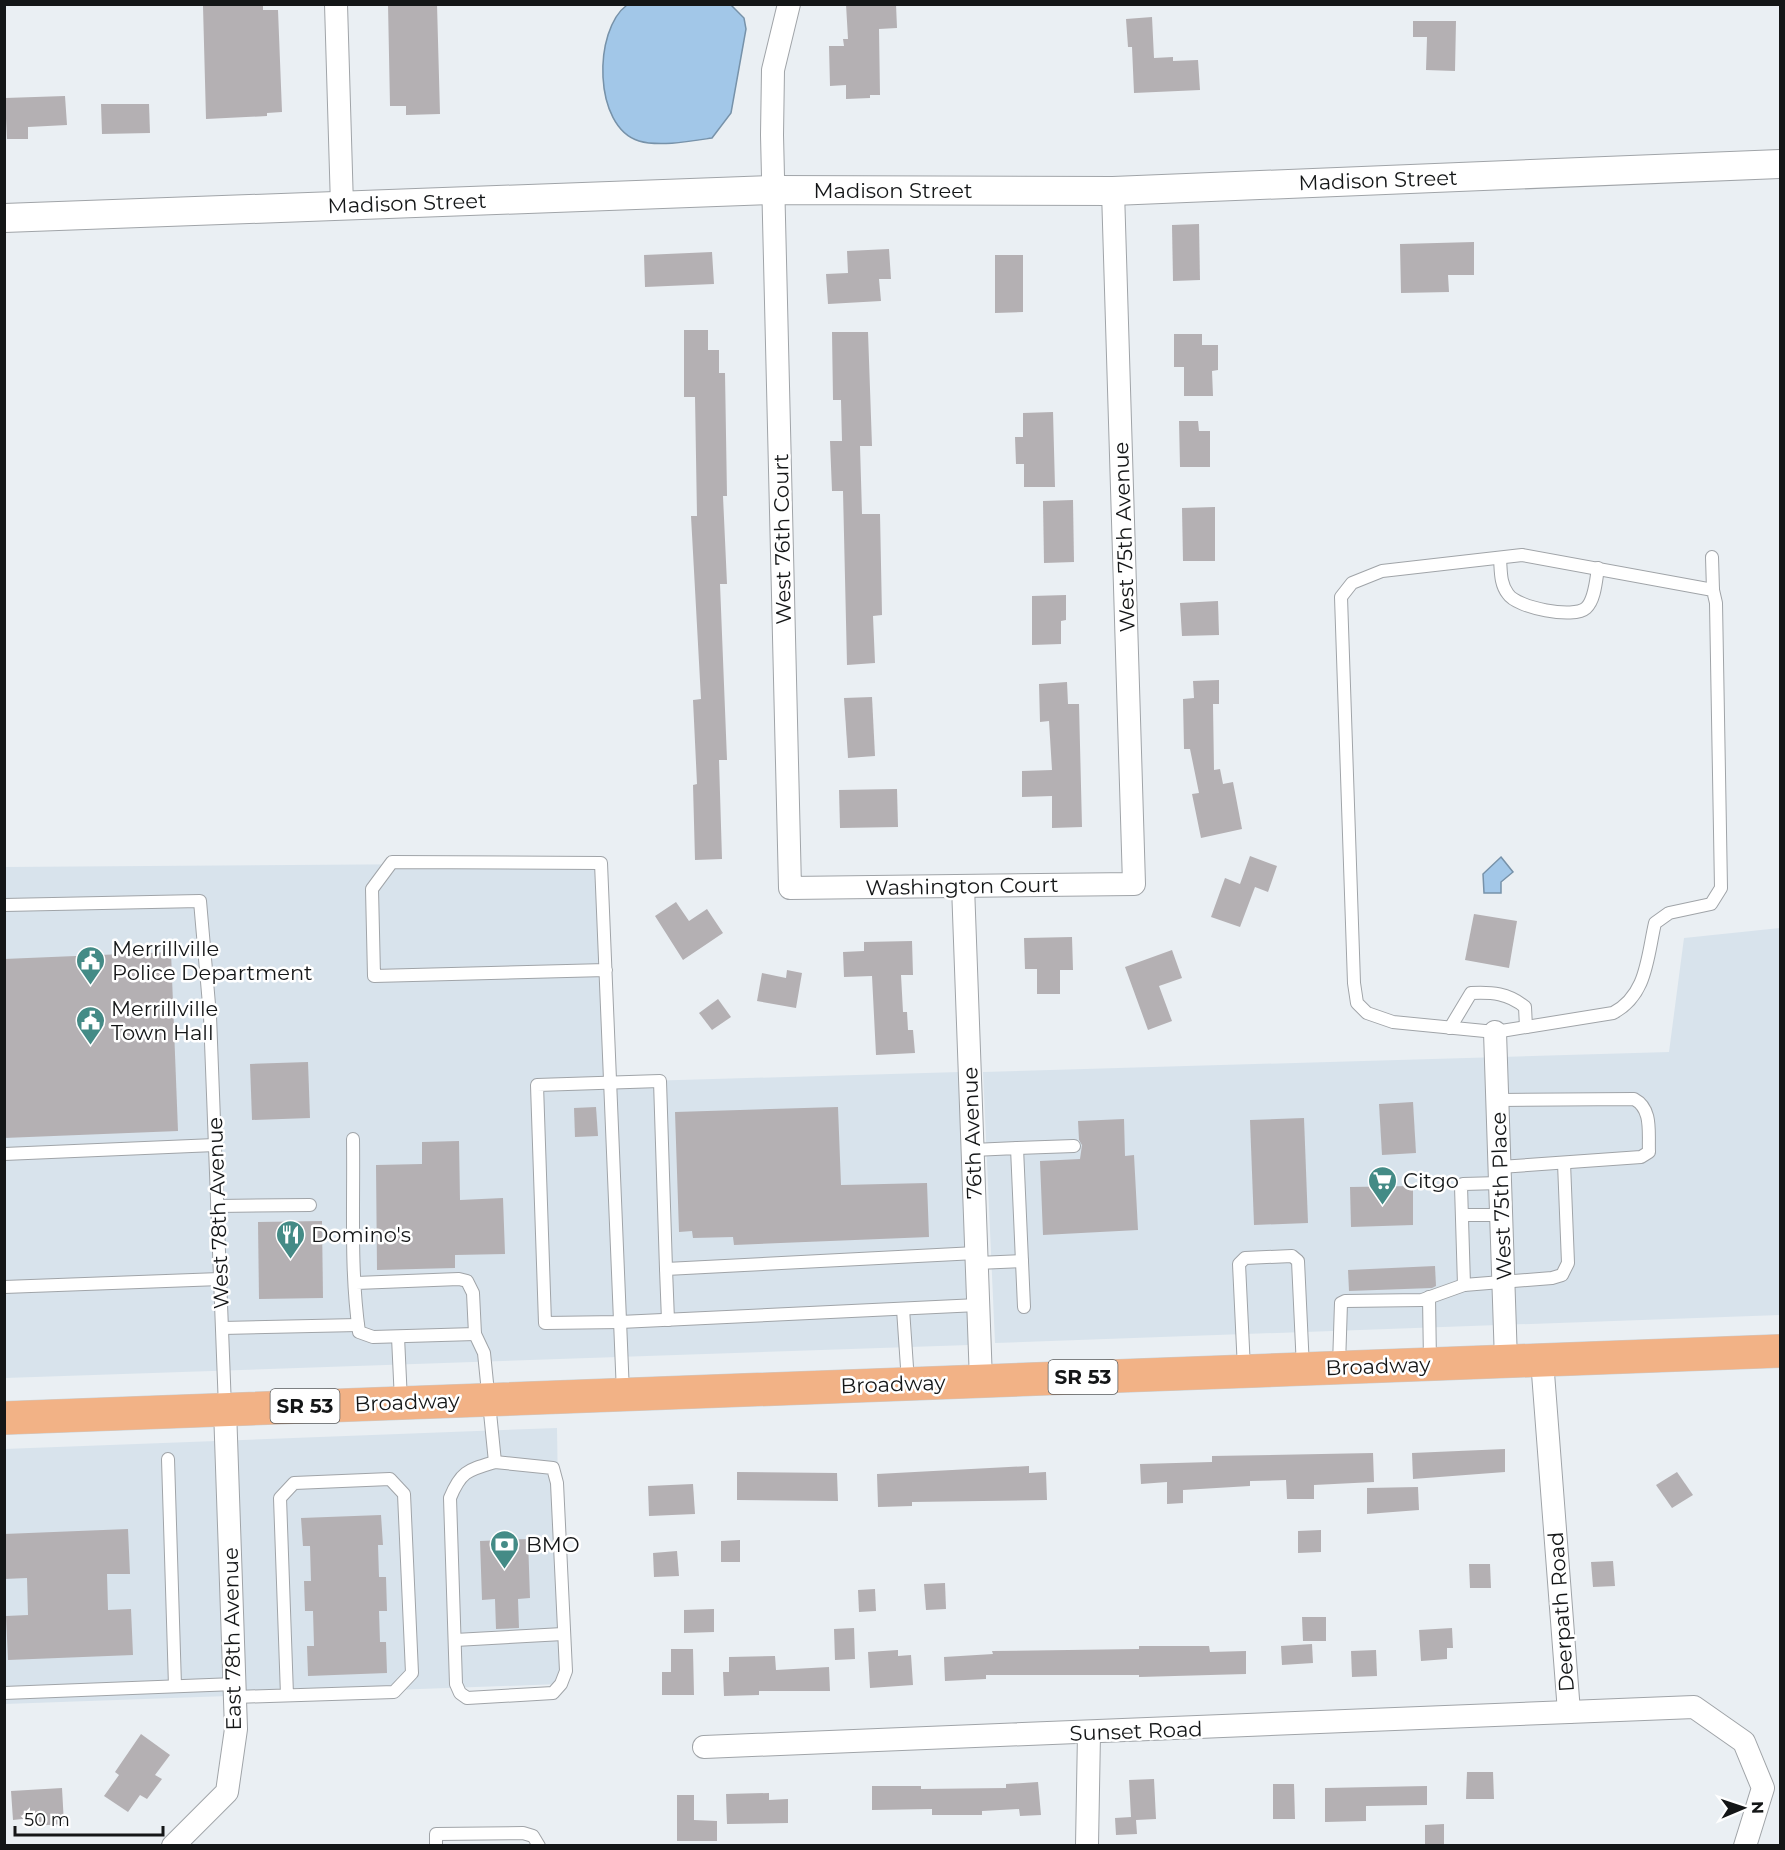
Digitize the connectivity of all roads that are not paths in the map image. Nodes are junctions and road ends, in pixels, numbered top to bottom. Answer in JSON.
{"nodes":[{"id":1,"x":336,"y":4,"type":"edge"},
{"id":2,"x":789,"y":4,"type":"edge"},
{"id":3,"x":1780,"y":164,"type":"edge"},
{"id":4,"x":774,"y":190,"type":"junction"},
{"id":5,"x":1113,"y":191,"type":"junction"},
{"id":6,"x":342,"y":206,"type":"junction"},
{"id":7,"x":4,"y":218,"type":"edge"},
{"id":8,"x":1712,"y":557,"type":"dead end"},
{"id":9,"x":1500,"y":559,"type":"junction"},
{"id":10,"x":1598,"y":568,"type":"junction"},
{"id":11,"x":1713,"y":590,"type":"junction"},
{"id":12,"x":1134,"y":884,"type":"joint"},
{"id":13,"x":963,"y":886,"type":"junction"},
{"id":14,"x":790,"y":888,"type":"joint"},
{"id":15,"x":4,"y":905,"type":"edge"},
{"id":16,"x":606,"y":970,"type":"junction"},
{"id":17,"x":1526,"y":1027,"type":"junction"},
{"id":18,"x":1450,"y":1028,"type":"junction"},
{"id":19,"x":1495,"y":1032,"type":"junction"},
{"id":20,"x":610,"y":1082,"type":"junction"},
{"id":21,"x":1498,"y":1100,"type":"junction"},
{"id":22,"x":353,"y":1139,"type":"dead end"},
{"id":23,"x":215,"y":1145,"type":"junction"},
{"id":24,"x":1074,"y":1146,"type":"dead end"},
{"id":25,"x":1017,"y":1148,"type":"junction"},
{"id":26,"x":973,"y":1150,"type":"junction"},
{"id":27,"x":4,"y":1154,"type":"edge"},
{"id":28,"x":1564,"y":1163,"type":"junction"},
{"id":29,"x":1500,"y":1175,"type":"junction"},
{"id":30,"x":310,"y":1205,"type":"dead end"},
{"id":31,"x":217,"y":1206,"type":"junction"},
{"id":32,"x":1463,"y":1215,"type":"junction"},
{"id":33,"x":1501,"y":1215,"type":"junction"},
{"id":34,"x":976,"y":1258,"type":"junction"},
{"id":35,"x":1022,"y":1261,"type":"junction"},
{"id":36,"x":666,"y":1269,"type":"junction"},
{"id":37,"x":220,"y":1279,"type":"junction"},
{"id":38,"x":1504,"y":1281,"type":"junction"},
{"id":39,"x":356,"y":1283,"type":"junction"},
{"id":40,"x":1464,"y":1285,"type":"junction"},
{"id":41,"x":4,"y":1287,"type":"edge"},
{"id":42,"x":1429,"y":1297,"type":"junction"},
{"id":43,"x":978,"y":1305,"type":"junction"},
{"id":44,"x":1024,"y":1307,"type":"dead end"},
{"id":45,"x":903,"y":1308,"type":"junction"},
{"id":46,"x":668,"y":1320,"type":"junction"},
{"id":47,"x":620,"y":1322,"type":"junction"},
{"id":48,"x":358,"y":1325,"type":"junction"},
{"id":49,"x":222,"y":1328,"type":"junction"},
{"id":50,"x":475,"y":1334,"type":"junction"},
{"id":51,"x":398,"y":1337,"type":"junction"},
{"id":52,"x":1780,"y":1350,"type":"edge"},
{"id":53,"x":1542,"y":1360,"type":"junction"},
{"id":54,"x":1506,"y":1361,"type":"junction"},
{"id":55,"x":1430,"y":1364,"type":"junction"},
{"id":56,"x":1339,"y":1367,"type":"junction"},
{"id":57,"x":1303,"y":1368,"type":"junction"},
{"id":58,"x":1244,"y":1370,"type":"junction"},
{"id":59,"x":981,"y":1381,"type":"junction"},
{"id":60,"x":908,"y":1383,"type":"junction"},
{"id":61,"x":623,"y":1394,"type":"junction"},
{"id":62,"x":489,"y":1399,"type":"junction"},
{"id":63,"x":401,"y":1403,"type":"junction"},
{"id":64,"x":225,"y":1409,"type":"junction"},
{"id":65,"x":4,"y":1418,"type":"edge"},
{"id":66,"x":168,"y":1459,"type":"dead end"},
{"id":67,"x":495,"y":1462,"type":"junction"},
{"id":68,"x":563,"y":1634,"type":"junction"},
{"id":69,"x":455,"y":1640,"type":"junction"},
{"id":70,"x":175,"y":1686,"type":"junction"},
{"id":71,"x":235,"y":1690,"type":"junction"},
{"id":72,"x":4,"y":1693,"type":"edge"},
{"id":73,"x":286,"y":1695,"type":"junction"},
{"id":74,"x":1569,"y":1712,"type":"junction"},
{"id":75,"x":1089,"y":1733,"type":"junction"},
{"id":76,"x":704,"y":1747,"type":"dead end"},
{"id":77,"x":436,"y":1840,"type":"edge"},
{"id":78,"x":173,"y":1845,"type":"edge"},
{"id":79,"x":539,"y":1845,"type":"edge"},
{"id":80,"x":1086,"y":1845,"type":"edge"},
{"id":81,"x":1745,"y":1845,"type":"edge"}],
"edges":[{"from":1,"to":6,"type":"street"},
{"from":2,"to":4,"type":"street","name":"West 76th Court"},
{"from":3,"to":5,"type":"street","name":"Madison Street"},
{"from":4,"to":5,"type":"street","name":"Madison Street"},
{"from":4,"to":6,"type":"street","name":"Madison Street"},
{"from":4,"to":14,"type":"street","name":"West 76th Court"},
{"from":5,"to":12,"type":"street","name":"West 75th Avenue"},
{"from":6,"to":7,"type":"street","name":"Madison Street"},
{"from":8,"to":11,"type":"lane"},
{"from":9,"to":10,"type":"lane"},
{"from":9,"to":10,"type":"lane"},
{"from":9,"to":18,"type":"lane"},
{"from":10,"to":11,"type":"lane"},
{"from":11,"to":17,"type":"lane"},
{"from":12,"to":13,"type":"street","name":"Washington Court"},
{"from":13,"to":14,"type":"street","name":"Washington Court"},
{"from":13,"to":26,"type":"street","name":"76th Avenue"},
{"from":15,"to":23,"type":"lane","name":"West 78th Avenue"},
{"from":16,"to":16,"type":"lane"},
{"from":16,"to":20,"type":"lane"},
{"from":17,"to":18,"type":"lane"},
{"from":17,"to":19,"type":"lane"},
{"from":18,"to":19,"type":"lane"},
{"from":19,"to":21,"type":"street","name":"West 75th Place"},
{"from":20,"to":36,"type":"lane"},
{"from":20,"to":47,"type":"lane"},
{"from":20,"to":47,"type":"lane"},
{"from":21,"to":28,"type":"lane"},
{"from":21,"to":29,"type":"street","name":"West 75th Place"},
{"from":22,"to":39,"type":"lane"},
{"from":23,"to":27,"type":"lane"},
{"from":23,"to":31,"type":"lane","name":"West 78th Avenue"},
{"from":24,"to":25,"type":"lane"},
{"from":25,"to":26,"type":"lane"},
{"from":25,"to":35,"type":"lane"},
{"from":26,"to":34,"type":"street","name":"76th Avenue"},
{"from":28,"to":29,"type":"lane"},
{"from":28,"to":38,"type":"lane"},
{"from":29,"to":32,"type":"lane"},
{"from":29,"to":33,"type":"street","name":"West 75th Place"},
{"from":30,"to":31,"type":"lane"},
{"from":31,"to":37,"type":"lane","name":"West 78th Avenue"},
{"from":32,"to":33,"type":"lane"},
{"from":32,"to":40,"type":"lane"},
{"from":33,"to":38,"type":"street","name":"West 75th Place"},
{"from":34,"to":35,"type":"lane"},
{"from":34,"to":36,"type":"lane"},
{"from":34,"to":43,"type":"street","name":"76th Avenue"},
{"from":35,"to":44,"type":"lane"},
{"from":36,"to":46,"type":"lane"},
{"from":37,"to":41,"type":"lane"},
{"from":37,"to":49,"type":"lane","name":"West 78th Avenue"},
{"from":38,"to":40,"type":"lane"},
{"from":38,"to":54,"type":"street","name":"West 75th Place"},
{"from":39,"to":48,"type":"lane"},
{"from":39,"to":50,"type":"lane"},
{"from":40,"to":42,"type":"lane"},
{"from":42,"to":55,"type":"lane"},
{"from":42,"to":56,"type":"lane"},
{"from":43,"to":45,"type":"lane"},
{"from":43,"to":59,"type":"street","name":"76th Avenue"},
{"from":45,"to":46,"type":"lane"},
{"from":45,"to":60,"type":"lane"},
{"from":46,"to":47,"type":"lane"},
{"from":47,"to":61,"type":"lane"},
{"from":48,"to":49,"type":"lane"},
{"from":48,"to":51,"type":"lane"},
{"from":49,"to":64,"type":"lane","name":"West 78th Avenue"},
{"from":50,"to":51,"type":"lane"},
{"from":50,"to":62,"type":"lane"},
{"from":51,"to":63,"type":"lane"},
{"from":52,"to":53,"type":"main road","name":"Broadway","number":"SR 53"},
{"from":53,"to":54,"type":"main road","name":"Broadway","number":"SR 53"},
{"from":53,"to":74,"type":"street","name":"Deerpath Road"},
{"from":54,"to":55,"type":"main road","name":"Broadway","number":"SR 53"},
{"from":55,"to":56,"type":"main road","name":"Broadway","number":"SR 53"},
{"from":56,"to":57,"type":"main road","name":"Broadway","number":"SR 53"},
{"from":57,"to":58,"type":"main road","name":"Broadway","number":"SR 53"},
{"from":57,"to":58,"type":"lane"},
{"from":58,"to":59,"type":"main road","name":"Broadway","number":"SR 53"},
{"from":59,"to":60,"type":"main road","name":"Broadway","number":"SR 53"},
{"from":60,"to":61,"type":"main road","name":"Broadway","number":"SR 53"},
{"from":61,"to":62,"type":"main road","name":"Broadway","number":"SR 53"},
{"from":62,"to":63,"type":"main road","name":"Broadway","number":"SR 53"},
{"from":62,"to":67,"type":"lane"},
{"from":63,"to":64,"type":"main road","name":"Broadway","number":"SR 53"},
{"from":64,"to":65,"type":"main road","name":"Broadway","number":"SR 53"},
{"from":64,"to":71,"type":"street","name":"East 78th Avenue"},
{"from":66,"to":70,"type":"lane"},
{"from":67,"to":68,"type":"lane"},
{"from":67,"to":69,"type":"lane"},
{"from":68,"to":69,"type":"lane"},
{"from":68,"to":69,"type":"lane"},
{"from":70,"to":71,"type":"lane"},
{"from":70,"to":72,"type":"lane"},
{"from":71,"to":73,"type":"lane"},
{"from":71,"to":78,"type":"street","name":"East 78th Avenue"},
{"from":73,"to":73,"type":"lane"},
{"from":74,"to":75,"type":"street","name":"Sunset Road"},
{"from":74,"to":81,"type":"street","name":"Deerpath Road"},
{"from":75,"to":76,"type":"street","name":"Sunset Road"},
{"from":75,"to":80,"type":"street"},
{"from":77,"to":79,"type":"lane"}]}
